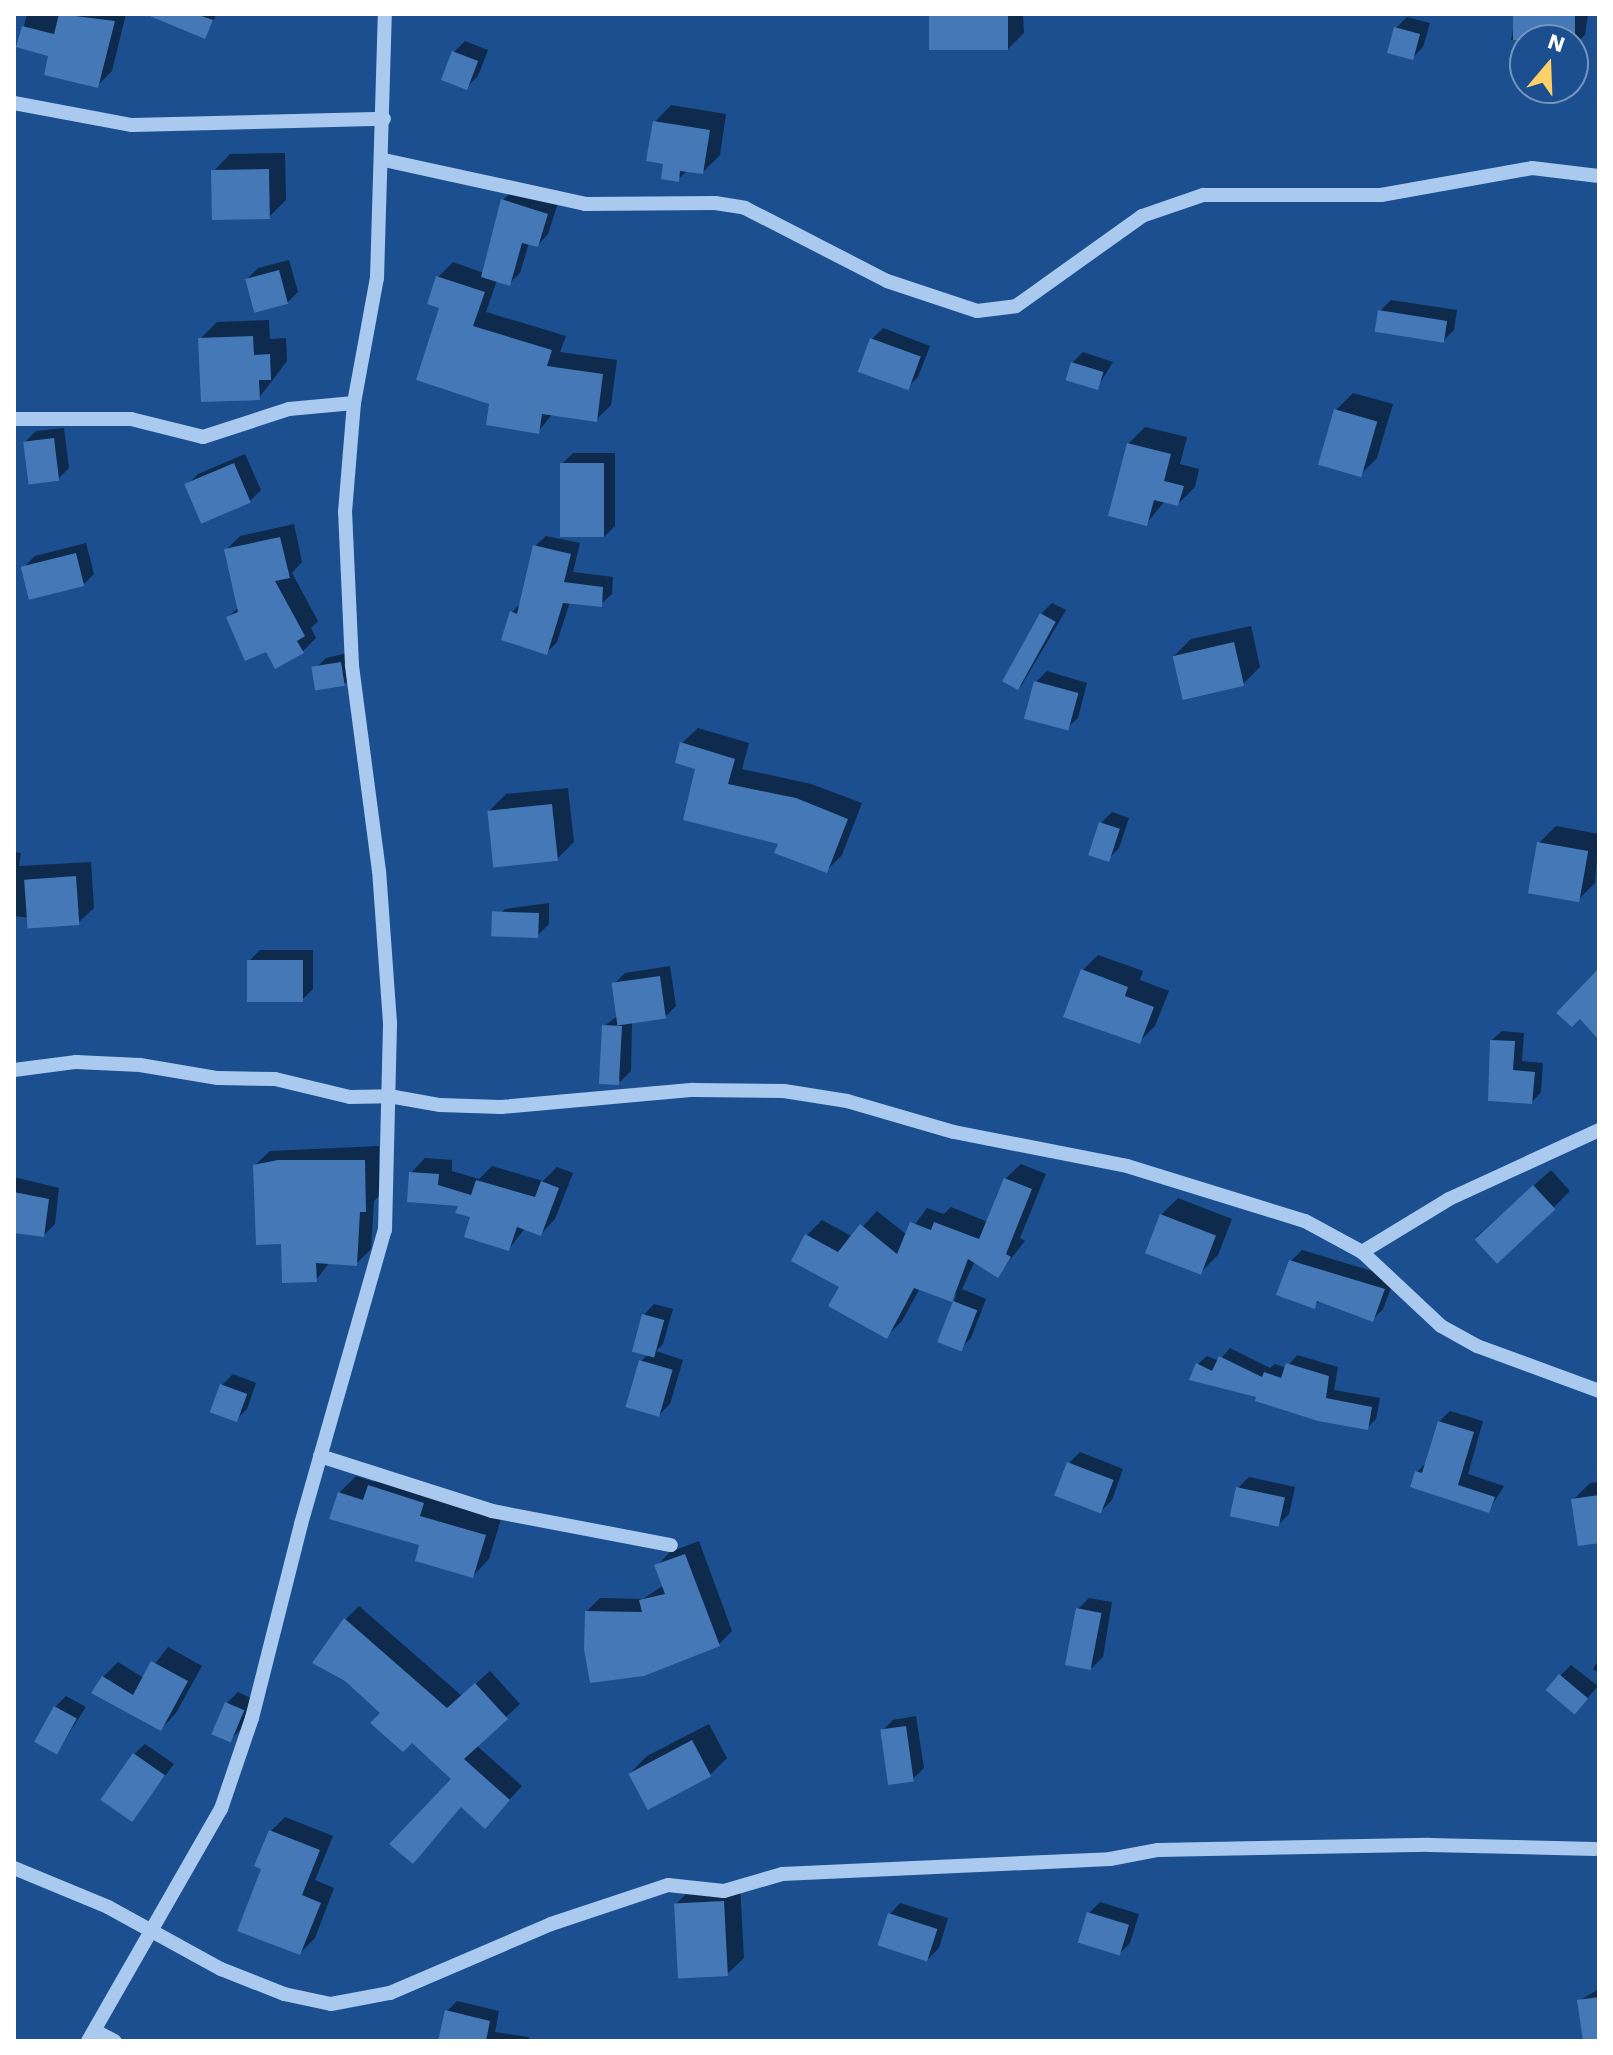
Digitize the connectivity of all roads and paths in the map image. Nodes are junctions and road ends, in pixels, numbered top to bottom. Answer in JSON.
{"nodes":[{"id":1,"x":385,"y":14,"type":"edge"},
{"id":2,"x":14,"y":103,"type":"edge"},
{"id":3,"x":384,"y":119,"type":"junction"},
{"id":4,"x":384,"y":160,"type":"junction"},
{"id":5,"x":1599,"y":176,"type":"edge"},
{"id":6,"x":354,"y":403,"type":"junction"},
{"id":7,"x":14,"y":419,"type":"edge"},
{"id":8,"x":14,"y":1070,"type":"edge"},
{"id":9,"x":389,"y":1096,"type":"junction"},
{"id":10,"x":1599,"y":1130,"type":"edge"},
{"id":11,"x":1362,"y":1252,"type":"junction"},
{"id":12,"x":1599,"y":1391,"type":"edge"},
{"id":13,"x":320,"y":1456,"type":"junction"},
{"id":14,"x":671,"y":1545,"type":"dead end"},
{"id":15,"x":1595,"y":1849,"type":"dead end"},
{"id":16,"x":14,"y":1868,"type":"edge"},
{"id":17,"x":150,"y":1929,"type":"junction"},
{"id":18,"x":91,"y":2036,"type":"edge"},
{"id":19,"x":115,"y":2041,"type":"edge"}],
"edges":[{"from":1,"to":3,"type":"street"},
{"from":2,"to":3,"type":"street"},
{"from":3,"to":4,"type":"street"},
{"from":4,"to":5,"type":"street"},
{"from":4,"to":6,"type":"street"},
{"from":6,"to":7,"type":"street"},
{"from":6,"to":9,"type":"street"},
{"from":8,"to":9,"type":"street"},
{"from":9,"to":11,"type":"street"},
{"from":9,"to":13,"type":"street"},
{"from":10,"to":11,"type":"street"},
{"from":11,"to":12,"type":"street"},
{"from":13,"to":14,"type":"street"},
{"from":13,"to":17,"type":"street"},
{"from":15,"to":17,"type":"street"},
{"from":16,"to":17,"type":"street"},
{"from":17,"to":18,"type":"street"},
{"from":18,"to":19,"type":"street"}]}
